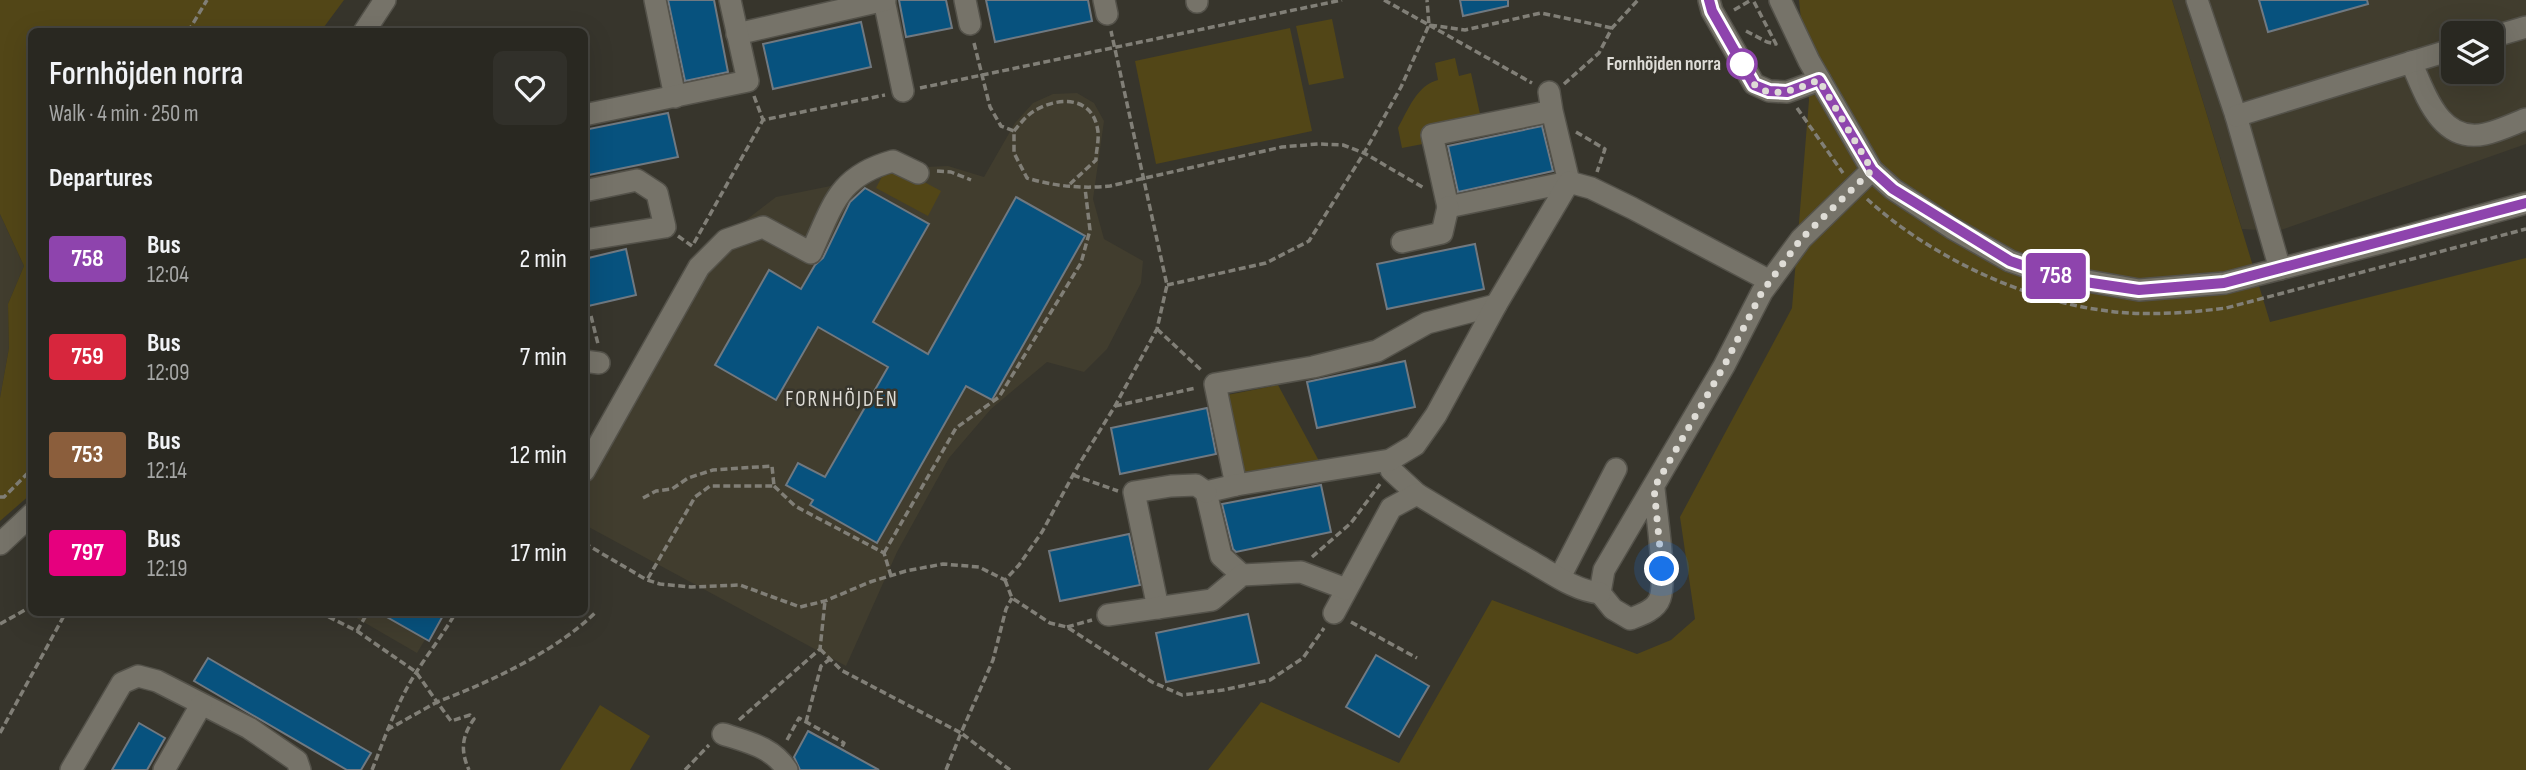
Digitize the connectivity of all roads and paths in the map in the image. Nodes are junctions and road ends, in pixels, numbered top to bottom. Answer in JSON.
{"nodes":[{"id":1,"x":207,"y":0,"type":"edge"},
{"id":2,"x":385,"y":0,"type":"edge"},
{"id":3,"x":655,"y":0,"type":"edge"},
{"id":4,"x":730,"y":0,"type":"edge"},
{"id":5,"x":884,"y":0,"type":"edge"},
{"id":6,"x":965,"y":0,"type":"edge"},
{"id":7,"x":1342,"y":0,"type":"edge"},
{"id":8,"x":1384,"y":0,"type":"edge"},
{"id":9,"x":1427,"y":0,"type":"edge"},
{"id":10,"x":1638,"y":0,"type":"edge"},
{"id":11,"x":1709,"y":0,"type":"edge"},
{"id":12,"x":1752,"y":0,"type":"edge"},
{"id":13,"x":1780,"y":0,"type":"edge"},
{"id":14,"x":2197,"y":0,"type":"edge"},
{"id":15,"x":1105,"y":7,"type":"edge"},
{"id":16,"x":1732,"y":12,"type":"dead end"},
{"id":17,"x":970,"y":24,"type":"joint"},
{"id":18,"x":1429,"y":25,"type":"junction"},
{"id":19,"x":2526,"y":27,"type":"edge"},
{"id":20,"x":190,"y":28,"type":"edge"},
{"id":21,"x":368,"y":28,"type":"edge"},
{"id":22,"x":1612,"y":28,"type":"junction"},
{"id":23,"x":1745,"y":30,"type":"dead end"},
{"id":24,"x":2504,"y":33,"type":"edge"},
{"id":25,"x":737,"y":34,"type":"junction"},
{"id":26,"x":1115,"y":47,"type":"junction"},
{"id":27,"x":2441,"y":53,"type":"edge"},
{"id":28,"x":2411,"y":62,"type":"junction"},
{"id":29,"x":981,"y":75,"type":"junction"},
{"id":30,"x":1819,"y":80,"type":"junction"},
{"id":31,"x":748,"y":81,"type":"junction"},
{"id":32,"x":903,"y":91,"type":"junction"},
{"id":33,"x":675,"y":97,"type":"junction"},
{"id":34,"x":1794,"y":102,"type":"dead end"},
{"id":35,"x":1552,"y":109,"type":"junction"},
{"id":36,"x":588,"y":115,"type":"edge"},
{"id":37,"x":2236,"y":116,"type":"junction"},
{"id":38,"x":2526,"y":119,"type":"edge"},
{"id":39,"x":763,"y":120,"type":"junction"},
{"id":40,"x":1014,"y":131,"type":"junction"},
{"id":41,"x":1364,"y":153,"type":"junction"},
{"id":42,"x":1872,"y":170,"type":"junction"},
{"id":43,"x":951,"y":172,"type":"dead end"},
{"id":44,"x":918,"y":173,"type":"dead end"},
{"id":45,"x":1142,"y":179,"type":"junction"},
{"id":46,"x":971,"y":180,"type":"dead end"},
{"id":47,"x":1569,"y":182,"type":"junction"},
{"id":48,"x":1069,"y":185,"type":"junction"},
{"id":49,"x":1853,"y":186,"type":"junction"},
{"id":50,"x":1085,"y":188,"type":"junction"},
{"id":51,"x":1591,"y":188,"type":"junction"},
{"id":52,"x":588,"y":190,"type":"edge"},
{"id":53,"x":2526,"y":203,"type":"edge"},
{"id":54,"x":1448,"y":207,"type":"junction"},
{"id":55,"x":2526,"y":229,"type":"edge"},
{"id":56,"x":588,"y":239,"type":"edge"},
{"id":57,"x":1402,"y":242,"type":"dead end"},
{"id":58,"x":686,"y":257,"type":"dead end"},
{"id":59,"x":2280,"y":269,"type":"junction"},
{"id":60,"x":1770,"y":281,"type":"junction"},
{"id":61,"x":1167,"y":285,"type":"junction"},
{"id":62,"x":1496,"y":305,"type":"junction"},
{"id":63,"x":592,"y":316,"type":"dead end"},
{"id":64,"x":1157,"y":329,"type":"junction"},
{"id":65,"x":592,"y":362,"type":"edge"},
{"id":66,"x":1215,"y":384,"type":"junction"},
{"id":67,"x":1115,"y":406,"type":"junction"},
{"id":68,"x":588,"y":464,"type":"edge"},
{"id":69,"x":1391,"y":465,"type":"junction"},
{"id":70,"x":1616,"y":469,"type":"dead end"},
{"id":71,"x":28,"y":473,"type":"edge"},
{"id":72,"x":1073,"y":475,"type":"junction"},
{"id":73,"x":1236,"y":485,"type":"junction"},
{"id":74,"x":774,"y":486,"type":"junction"},
{"id":75,"x":1654,"y":488,"type":"junction"},
{"id":76,"x":1134,"y":492,"type":"junction"},
{"id":77,"x":1206,"y":492,"type":"junction"},
{"id":78,"x":1417,"y":494,"type":"junction"},
{"id":79,"x":2,"y":497,"type":"edge"},
{"id":80,"x":643,"y":498,"type":"dead end"},
{"id":81,"x":10,"y":503,"type":"dead end"},
{"id":82,"x":28,"y":518,"type":"edge"},
{"id":83,"x":0,"y":544,"type":"edge"},
{"id":84,"x":588,"y":546,"type":"edge"},
{"id":85,"x":884,"y":554,"type":"junction"},
{"id":86,"x":1301,"y":572,"type":"junction"},
{"id":87,"x":1242,"y":575,"type":"junction"},
{"id":88,"x":891,"y":576,"type":"junction"},
{"id":89,"x":1560,"y":578,"type":"junction"},
{"id":90,"x":647,"y":580,"type":"junction"},
{"id":91,"x":1005,"y":580,"type":"junction"},
{"id":92,"x":1346,"y":589,"type":"junction"},
{"id":93,"x":1601,"y":593,"type":"junction"},
{"id":94,"x":1012,"y":598,"type":"junction"},
{"id":95,"x":825,"y":601,"type":"junction"},
{"id":96,"x":28,"y":608,"type":"edge"},
{"id":97,"x":1158,"y":608,"type":"junction"},
{"id":98,"x":596,"y":612,"type":"dead end"},
{"id":99,"x":1334,"y":613,"type":"junction"},
{"id":100,"x":1108,"y":615,"type":"joint"},
{"id":101,"x":64,"y":616,"type":"edge"},
{"id":102,"x":327,"y":616,"type":"edge"},
{"id":103,"x":365,"y":616,"type":"edge"},
{"id":104,"x":454,"y":616,"type":"edge"},
{"id":105,"x":0,"y":624,"type":"edge"},
{"id":106,"x":1067,"y":626,"type":"junction"},
{"id":107,"x":357,"y":631,"type":"junction"},
{"id":108,"x":820,"y":649,"type":"junction"},
{"id":109,"x":1417,"y":658,"type":"dead end"},
{"id":110,"x":830,"y":659,"type":"junction"},
{"id":111,"x":416,"y":672,"type":"junction"},
{"id":112,"x":437,"y":702,"type":"junction"},
{"id":113,"x":201,"y":705,"type":"junction"},
{"id":114,"x":806,"y":722,"type":"junction"},
{"id":115,"x":387,"y":730,"type":"junction"},
{"id":116,"x":0,"y":733,"type":"edge"},
{"id":117,"x":961,"y":733,"type":"junction"},
{"id":118,"x":723,"y":734,"type":"junction"},
{"id":119,"x":841,"y":749,"type":"dead end"},
{"id":120,"x":782,"y":764,"type":"edge"},
{"id":121,"x":71,"y":770,"type":"edge"},
{"id":122,"x":164,"y":770,"type":"edge"},
{"id":123,"x":300,"y":770,"type":"edge"},
{"id":124,"x":372,"y":770,"type":"edge"},
{"id":125,"x":469,"y":770,"type":"edge"},
{"id":126,"x":685,"y":770,"type":"edge"},
{"id":127,"x":946,"y":770,"type":"edge"},
{"id":128,"x":1010,"y":770,"type":"edge"}],
"edges":[{"from":1,"to":20,"type":"path"},
{"from":2,"to":21,"type":"street"},
{"from":3,"to":33,"type":"street"},
{"from":4,"to":25,"type":"street"},
{"from":5,"to":25,"type":"street"},
{"from":5,"to":32,"type":"street"},
{"from":6,"to":17,"type":"street"},
{"from":7,"to":26,"type":"path"},
{"from":8,"to":18,"type":"path"},
{"from":9,"to":18,"type":"path"},
{"from":10,"to":22,"type":"path"},
{"from":11,"to":30,"type":"street"},
{"from":12,"to":16,"type":"path"},
{"from":12,"to":23,"type":"path"},
{"from":13,"to":30,"type":"street"},
{"from":14,"to":37,"type":"street"},
{"from":15,"to":26,"type":"path"},
{"from":17,"to":29,"type":"path"},
{"from":18,"to":22,"type":"path"},
{"from":18,"to":35,"type":"path"},
{"from":18,"to":41,"type":"path"},
{"from":19,"to":24,"type":"street"},
{"from":22,"to":35,"type":"path"},
{"from":25,"to":31,"type":"street"},
{"from":26,"to":29,"type":"path"},
{"from":26,"to":45,"type":"path"},
{"from":27,"to":28,"type":"street"},
{"from":28,"to":37,"type":"street"},
{"from":28,"to":38,"type":"street"},
{"from":29,"to":32,"type":"path"},
{"from":29,"to":40,"type":"path"},
{"from":30,"to":42,"type":"street"},
{"from":31,"to":33,"type":"street"},
{"from":31,"to":39,"type":"path"},
{"from":32,"to":39,"type":"path"},
{"from":33,"to":36,"type":"street"},
{"from":34,"to":49,"type":"path"},
{"from":35,"to":47,"type":"street"},
{"from":35,"to":51,"type":"path"},
{"from":35,"to":54,"type":"street"},
{"from":37,"to":59,"type":"street"},
{"from":39,"to":58,"type":"path"},
{"from":40,"to":48,"type":"path"},
{"from":40,"to":48,"type":"path"},
{"from":41,"to":45,"type":"path"},
{"from":41,"to":54,"type":"path"},
{"from":41,"to":61,"type":"path"},
{"from":42,"to":49,"type":"street"},
{"from":42,"to":59,"type":"street"},
{"from":43,"to":46,"type":"path"},
{"from":44,"to":68,"type":"street"},
{"from":45,"to":50,"type":"path"},
{"from":45,"to":61,"type":"path"},
{"from":47,"to":51,"type":"street"},
{"from":47,"to":54,"type":"street"},
{"from":47,"to":62,"type":"street"},
{"from":48,"to":50,"type":"path"},
{"from":49,"to":55,"type":"path"},
{"from":49,"to":60,"type":"street"},
{"from":50,"to":85,"type":"path"},
{"from":51,"to":60,"type":"street"},
{"from":52,"to":56,"type":"street"},
{"from":53,"to":59,"type":"street"},
{"from":54,"to":57,"type":"street"},
{"from":60,"to":75,"type":"street"},
{"from":61,"to":64,"type":"path"},
{"from":62,"to":66,"type":"street"},
{"from":62,"to":69,"type":"street"},
{"from":63,"to":65,"type":"path"},
{"from":64,"to":66,"type":"path"},
{"from":64,"to":67,"type":"path"},
{"from":66,"to":67,"type":"path"},
{"from":66,"to":73,"type":"street"},
{"from":67,"to":72,"type":"path"},
{"from":69,"to":73,"type":"street"},
{"from":69,"to":78,"type":"street"},
{"from":69,"to":86,"type":"path"},
{"from":70,"to":89,"type":"street"},
{"from":71,"to":79,"type":"path"},
{"from":72,"to":76,"type":"path"},
{"from":72,"to":91,"type":"path"},
{"from":73,"to":77,"type":"street"},
{"from":74,"to":80,"type":"path"},
{"from":74,"to":85,"type":"path"},
{"from":74,"to":90,"type":"path"},
{"from":75,"to":93,"type":"street"},
{"from":75,"to":93,"type":"street"},
{"from":76,"to":77,"type":"street"},
{"from":76,"to":97,"type":"street"},
{"from":77,"to":87,"type":"street"},
{"from":78,"to":89,"type":"street"},
{"from":78,"to":92,"type":"street"},
{"from":79,"to":81,"type":"path"},
{"from":82,"to":83,"type":"street"},
{"from":84,"to":90,"type":"path"},
{"from":85,"to":88,"type":"path"},
{"from":86,"to":87,"type":"street"},
{"from":86,"to":92,"type":"street"},
{"from":87,"to":97,"type":"street"},
{"from":88,"to":91,"type":"path"},
{"from":88,"to":95,"type":"path"},
{"from":89,"to":93,"type":"street"},
{"from":90,"to":95,"type":"path"},
{"from":91,"to":94,"type":"path"},
{"from":92,"to":99,"type":"street"},
{"from":94,"to":106,"type":"path"},
{"from":94,"to":117,"type":"path"},
{"from":95,"to":108,"type":"path"},
{"from":96,"to":105,"type":"path"},
{"from":97,"to":100,"type":"street"},
{"from":98,"to":112,"type":"path"},
{"from":99,"to":106,"type":"path"},
{"from":99,"to":109,"type":"path"},
{"from":100,"to":106,"type":"path"},
{"from":101,"to":116,"type":"path"},
{"from":102,"to":107,"type":"path"},
{"from":103,"to":107,"type":"path"},
{"from":104,"to":111,"type":"path"},
{"from":107,"to":111,"type":"path"},
{"from":108,"to":110,"type":"path"},
{"from":108,"to":118,"type":"path"},
{"from":110,"to":114,"type":"path"},
{"from":110,"to":117,"type":"path"},
{"from":111,"to":112,"type":"path"},
{"from":111,"to":115,"type":"path"},
{"from":112,"to":115,"type":"path"},
{"from":112,"to":125,"type":"path"},
{"from":113,"to":121,"type":"street"},
{"from":113,"to":122,"type":"street"},
{"from":113,"to":123,"type":"street"},
{"from":114,"to":119,"type":"path"},
{"from":114,"to":120,"type":"path"},
{"from":115,"to":124,"type":"path"},
{"from":117,"to":127,"type":"path"},
{"from":117,"to":128,"type":"path"},
{"from":118,"to":120,"type":"street"},
{"from":118,"to":126,"type":"path"}]}
